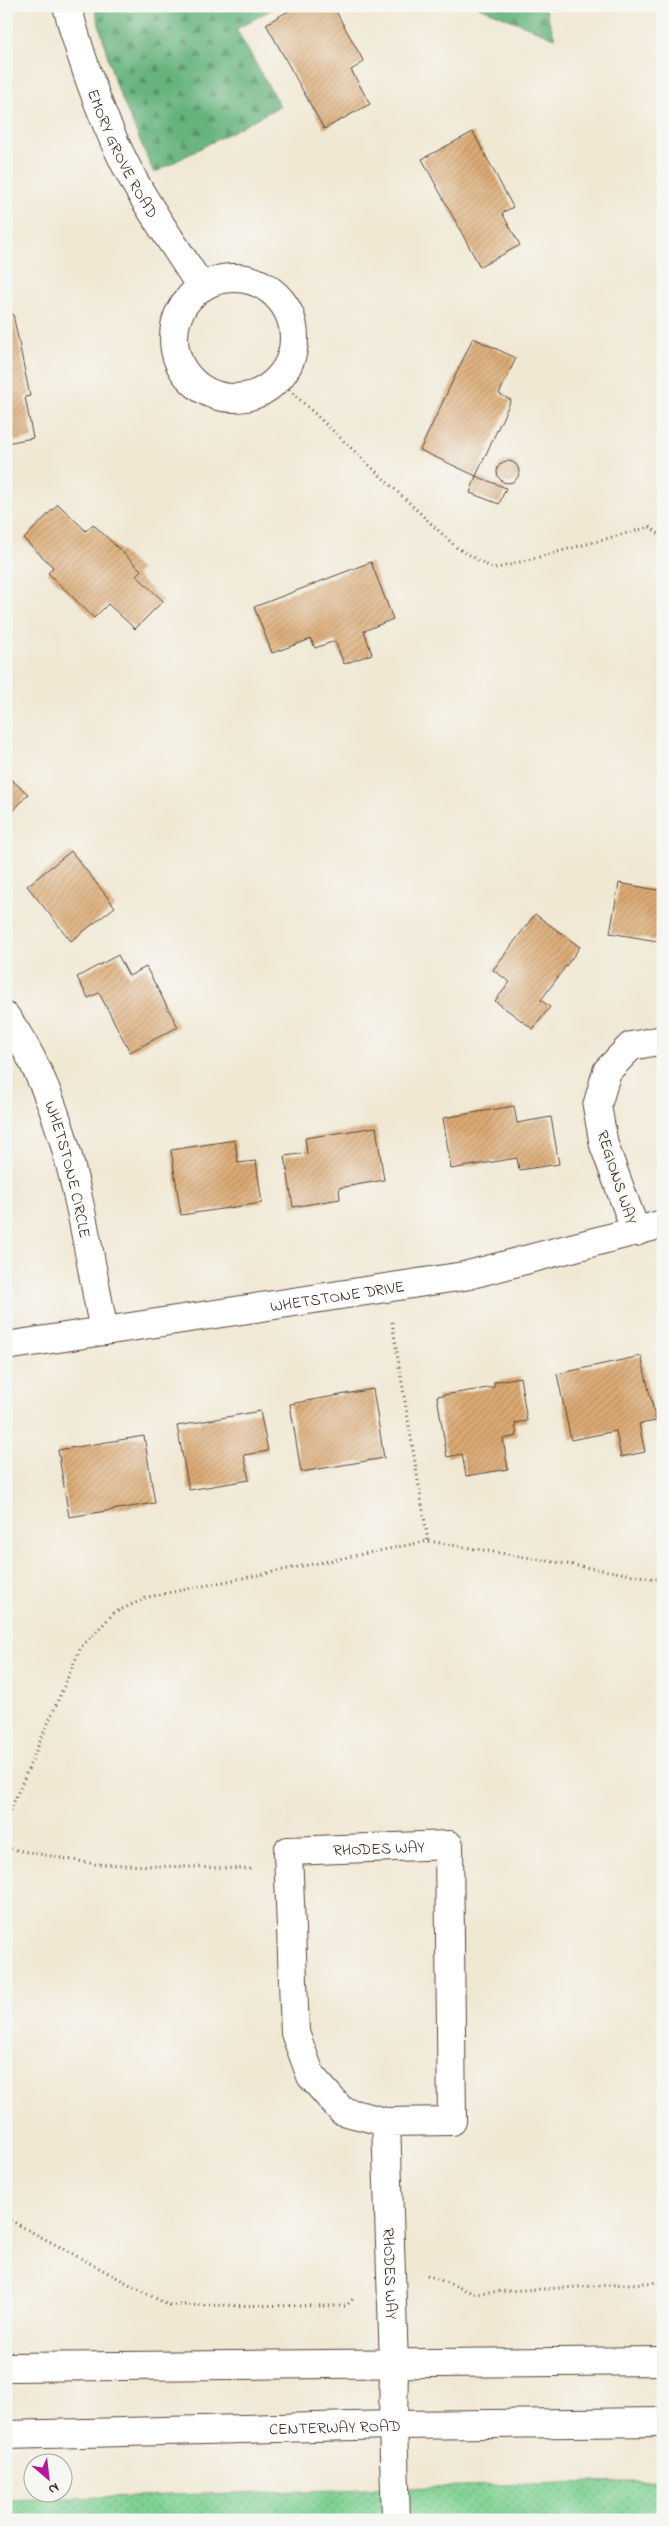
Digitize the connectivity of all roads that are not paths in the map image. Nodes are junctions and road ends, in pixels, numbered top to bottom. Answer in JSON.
{"nodes":[{"id":1,"x":67,"y":6,"type":"edge"},
{"id":2,"x":202,"y":288,"type":"junction"},
{"id":3,"x":6,"y":1017,"type":"edge"},
{"id":4,"x":663,"y":1040,"type":"edge"},
{"id":5,"x":663,"y":1224,"type":"edge"},
{"id":6,"x":636,"y":1232,"type":"junction"},
{"id":7,"x":104,"y":1331,"type":"junction"},
{"id":8,"x":6,"y":1346,"type":"edge"},
{"id":9,"x":386,"y":2122,"type":"junction"},
{"id":10,"x":663,"y":2361,"type":"edge"},
{"id":11,"x":394,"y":2365,"type":"junction"},
{"id":12,"x":6,"y":2368,"type":"edge"},
{"id":13,"x":663,"y":2422,"type":"edge"},
{"id":14,"x":393,"y":2425,"type":"junction"},
{"id":15,"x":6,"y":2435,"type":"edge"},
{"id":16,"x":396,"y":2520,"type":"edge"}],
"edges":[{"from":1,"to":2,"type":"street","name":"EMORY GROVE ROAD"},
{"from":2,"to":2,"type":"street"},
{"from":3,"to":7,"type":"street","name":"WHETSTONE CIRCLE"},
{"from":4,"to":6,"type":"street","name":"REGIONS WAY"},
{"from":5,"to":6,"type":"street","name":"WHETSTONE DRIVE"},
{"from":6,"to":7,"type":"street","name":"WHETSTONE DRIVE"},
{"from":7,"to":8,"type":"street","name":"WHETSTONE DRIVE"},
{"from":9,"to":9,"type":"street","name":"RHODES WAY"},
{"from":9,"to":11,"type":"street","name":"RHODES WAY"},
{"from":10,"to":11,"type":"street"},
{"from":11,"to":12,"type":"street"},
{"from":11,"to":14,"type":"street","name":"RHODES WAY"},
{"from":13,"to":14,"type":"street","name":"CENTERWAY ROAD"},
{"from":14,"to":15,"type":"street","name":"CENTERWAY ROAD"},
{"from":14,"to":16,"type":"street","name":"RHODES WAY"}]}
